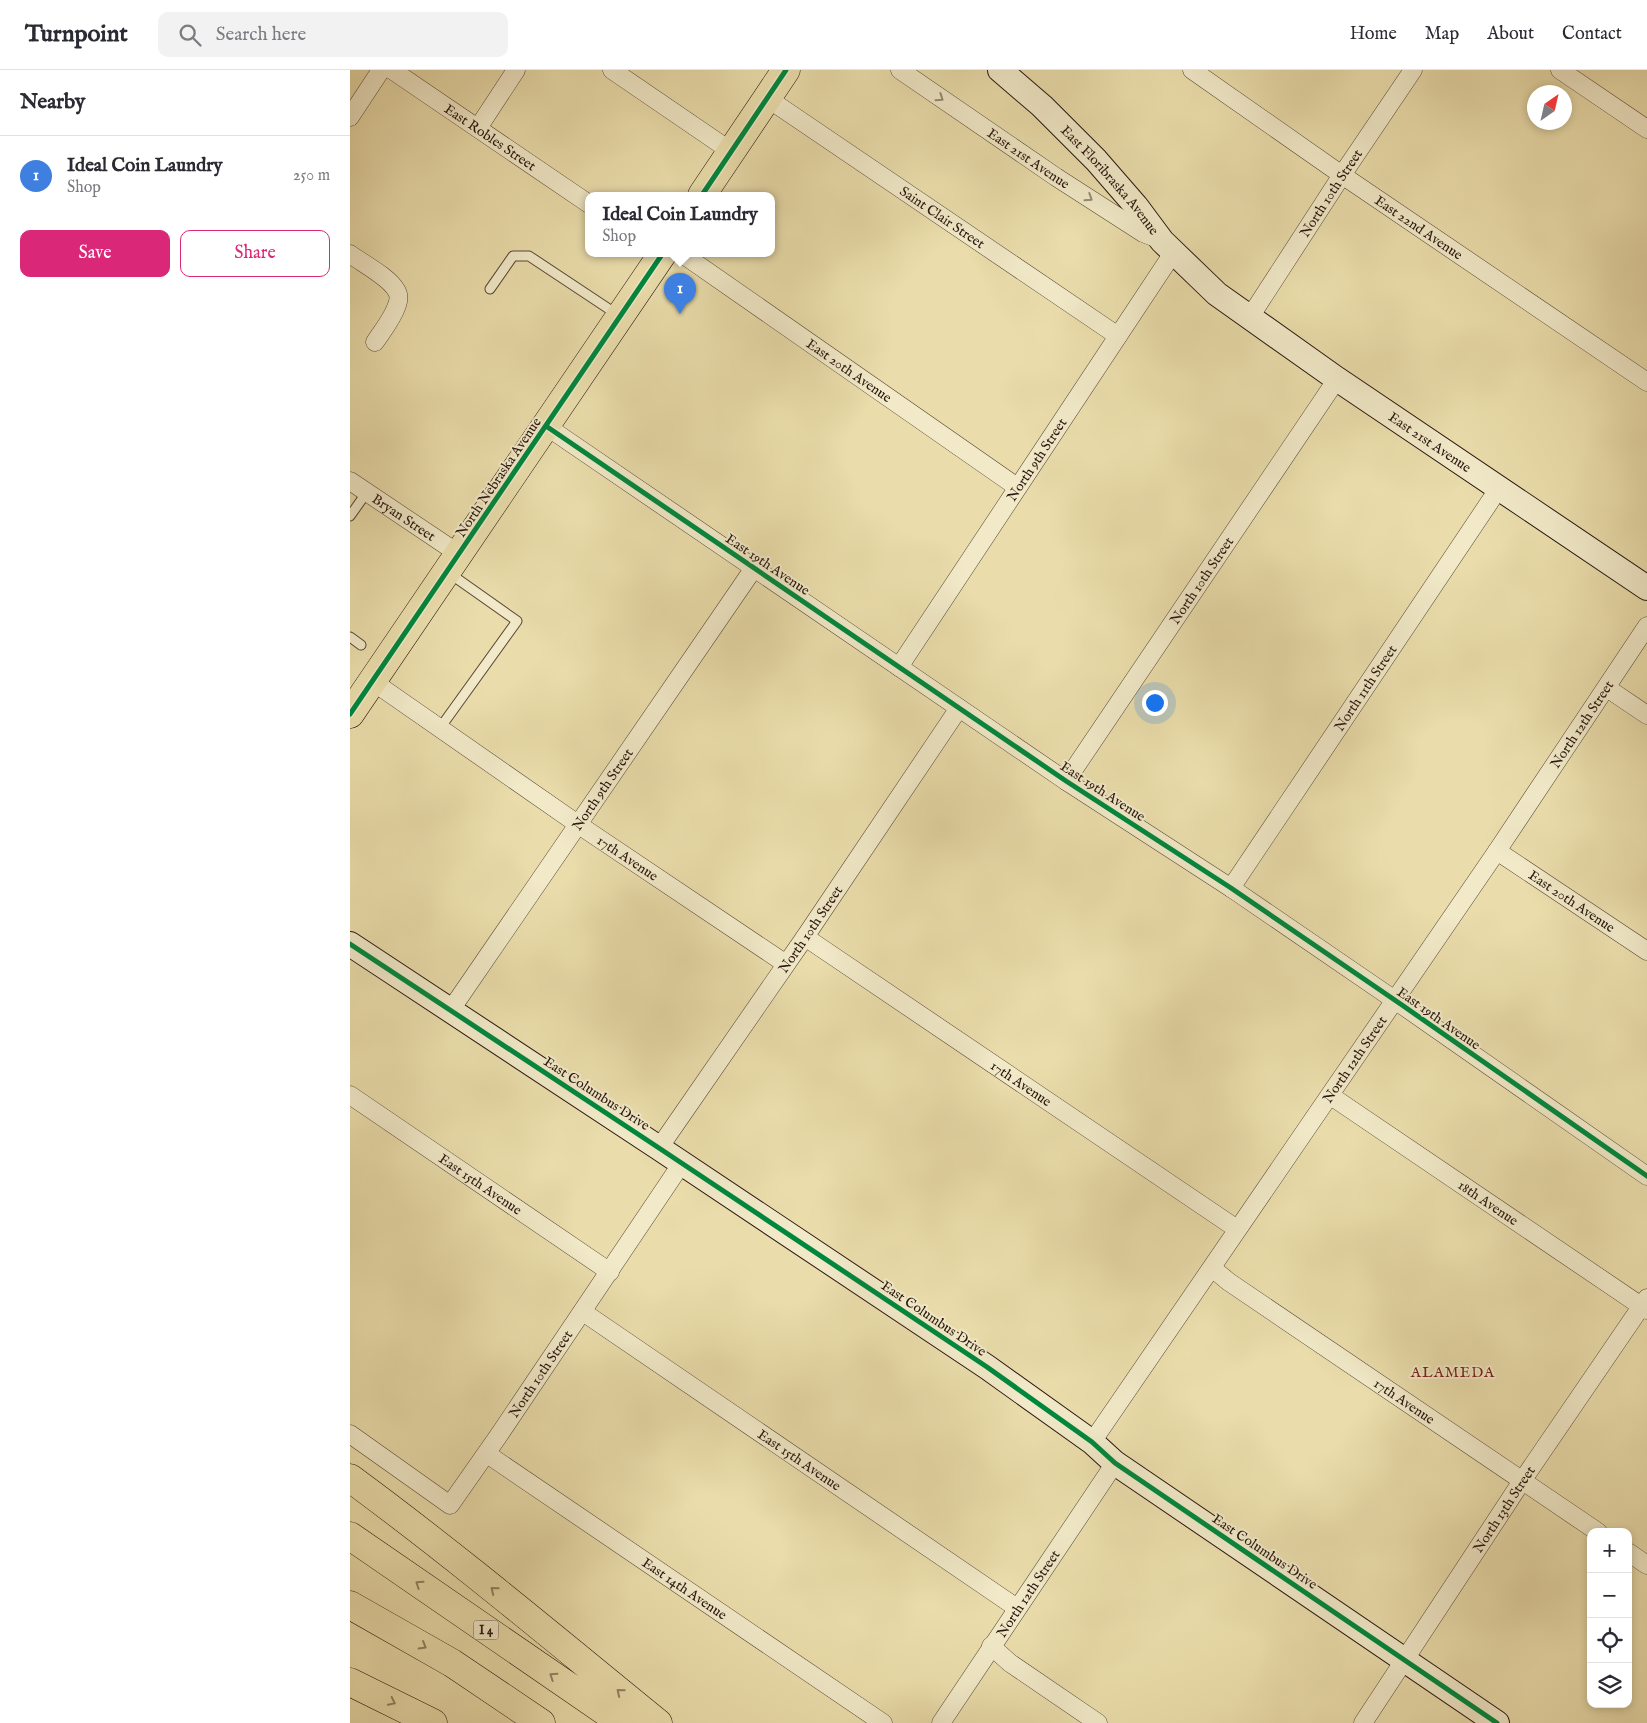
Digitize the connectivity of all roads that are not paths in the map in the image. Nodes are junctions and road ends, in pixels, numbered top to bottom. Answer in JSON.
{"nodes":[{"id":1,"x":381,"y":70,"type":"edge"},
{"id":2,"x":392,"y":70,"type":"edge"},
{"id":3,"x":516,"y":70,"type":"edge"},
{"id":4,"x":612,"y":70,"type":"edge"},
{"id":5,"x":786,"y":70,"type":"edge"},
{"id":6,"x":900,"y":70,"type":"edge"},
{"id":7,"x":1000,"y":70,"type":"edge"},
{"id":8,"x":1192,"y":70,"type":"edge"},
{"id":9,"x":1413,"y":70,"type":"edge"},
{"id":10,"x":1560,"y":70,"type":"edge"},
{"id":11,"x":767,"y":98,"type":"junction"},
{"id":12,"x":350,"y":117,"type":"edge"},
{"id":13,"x":478,"y":128,"type":"junction"},
{"id":14,"x":1647,"y":129,"type":"edge"},
{"id":15,"x":732,"y":152,"type":"junction"},
{"id":16,"x":1342,"y":175,"type":"junction"},
{"id":17,"x":704,"y":192,"type":"edge"},
{"id":18,"x":585,"y":201,"type":"edge"},
{"id":19,"x":1167,"y":247,"type":"junction"},
{"id":20,"x":350,"y":254,"type":"edge"},
{"id":21,"x":664,"y":257,"type":"edge"},
{"id":22,"x":673,"y":257,"type":"edge"},
{"id":23,"x":490,"y":289,"type":"dead end"},
{"id":24,"x":1217,"y":294,"type":"joint"},
{"id":25,"x":620,"y":317,"type":"junction"},
{"id":26,"x":1250,"y":317,"type":"junction"},
{"id":27,"x":1118,"y":336,"type":"junction"},
{"id":28,"x":375,"y":342,"type":"dead end"},
{"id":29,"x":1337,"y":379,"type":"junction"},
{"id":30,"x":1647,"y":382,"type":"edge"},
{"id":31,"x":546,"y":426,"type":"junction"},
{"id":32,"x":350,"y":481,"type":"edge"},
{"id":33,"x":1017,"y":487,"type":"junction"},
{"id":34,"x":1499,"y":488,"type":"junction"},
{"id":35,"x":367,"y":492,"type":"junction"},
{"id":36,"x":350,"y":516,"type":"edge"},
{"id":37,"x":453,"y":563,"type":"junction"},
{"id":38,"x":754,"y":568,"type":"junction"},
{"id":39,"x":1647,"y":588,"type":"edge"},
{"id":40,"x":1647,"y":626,"type":"edge"},
{"id":41,"x":350,"y":638,"type":"edge"},
{"id":42,"x":361,"y":645,"type":"dead end"},
{"id":43,"x":899,"y":667,"type":"junction"},
{"id":44,"x":372,"y":681,"type":"junction"},
{"id":45,"x":1607,"y":688,"type":"junction"},
{"id":46,"x":959,"y":708,"type":"junction"},
{"id":47,"x":351,"y":711,"type":"edge"},
{"id":48,"x":1647,"y":715,"type":"edge"},
{"id":49,"x":440,"y":728,"type":"junction"},
{"id":50,"x":1066,"y":781,"type":"junction"},
{"id":51,"x":579,"y":825,"type":"junction"},
{"id":52,"x":1497,"y":851,"type":"junction"},
{"id":53,"x":1231,"y":888,"type":"junction"},
{"id":54,"x":805,"y":937,"type":"junction"},
{"id":55,"x":350,"y":944,"type":"edge"},
{"id":56,"x":1647,"y":951,"type":"edge"},
{"id":57,"x":786,"y":964,"type":"junction"},
{"id":58,"x":1395,"y":1000,"type":"junction"},
{"id":59,"x":450,"y":1011,"type":"junction"},
{"id":60,"x":350,"y":1095,"type":"edge"},
{"id":61,"x":1331,"y":1096,"type":"junction"},
{"id":62,"x":659,"y":1148,"type":"junction"},
{"id":63,"x":682,"y":1163,"type":"junction"},
{"id":64,"x":1647,"y":1176,"type":"edge"},
{"id":65,"x":1237,"y":1229,"type":"junction"},
{"id":66,"x":1212,"y":1268,"type":"junction"},
{"id":67,"x":610,"y":1272,"type":"junction"},
{"id":68,"x":1645,"y":1305,"type":"edge"},
{"id":69,"x":583,"y":1312,"type":"junction"},
{"id":70,"x":350,"y":1434,"type":"edge"},
{"id":71,"x":1092,"y":1442,"type":"junction"},
{"id":72,"x":487,"y":1454,"type":"junction"},
{"id":73,"x":1115,"y":1463,"type":"junction"},
{"id":74,"x":350,"y":1478,"type":"edge"},
{"id":75,"x":1522,"y":1480,"type":"junction"},
{"id":76,"x":1592,"y":1528,"type":"edge"},
{"id":77,"x":350,"y":1536,"type":"edge"},
{"id":78,"x":1632,"y":1555,"type":"edge"},
{"id":79,"x":1647,"y":1565,"type":"edge"},
{"id":80,"x":350,"y":1605,"type":"edge"},
{"id":81,"x":1017,"y":1608,"type":"junction"},
{"id":82,"x":991,"y":1646,"type":"junction"},
{"id":83,"x":1404,"y":1660,"type":"junction"},
{"id":84,"x":350,"y":1682,"type":"edge"},
{"id":85,"x":433,"y":1723,"type":"edge"},
{"id":86,"x":541,"y":1723,"type":"edge"},
{"id":87,"x":622,"y":1723,"type":"edge"},
{"id":88,"x":658,"y":1723,"type":"edge"},
{"id":89,"x":883,"y":1723,"type":"edge"},
{"id":90,"x":941,"y":1723,"type":"edge"},
{"id":91,"x":1098,"y":1723,"type":"edge"},
{"id":92,"x":1363,"y":1723,"type":"edge"},
{"id":93,"x":1497,"y":1723,"type":"edge"}],
"edges":[{"from":1,"to":12,"type":"street"},
{"from":2,"to":13,"type":"street","name":"East Robles Street"},
{"from":3,"to":13,"type":"street"},
{"from":4,"to":15,"type":"street"},
{"from":5,"to":11,"type":"main road"},
{"from":6,"to":19,"type":"street","name":"East 21st Avenue","one_way":true},
{"from":7,"to":19,"type":"main road","name":"East Floribraska Avenue"},
{"from":8,"to":16,"type":"street","name":"East 22nd Avenue"},
{"from":9,"to":16,"type":"street","name":"North 10th Street"},
{"from":10,"to":14,"type":"street"},
{"from":11,"to":15,"type":"main road"},
{"from":11,"to":27,"type":"street","name":"Saint Clair Street"},
{"from":13,"to":18,"type":"street","name":"East Robles Street"},
{"from":15,"to":17,"type":"main road"},
{"from":16,"to":26,"type":"street","name":"North 10th Street"},
{"from":16,"to":30,"type":"street","name":"East 22nd Avenue"},
{"from":19,"to":24,"type":"main road","name":"East Floribraska Avenue"},
{"from":19,"to":27,"type":"street","name":"North 9th Street"},
{"from":20,"to":28,"type":"street"},
{"from":21,"to":25,"type":"main road","name":"North Nebraska Avenue"},
{"from":22,"to":33,"type":"street","name":"East 20th Avenue"},
{"from":23,"to":25,"type":"lane"},
{"from":24,"to":26,"type":"main road","name":"East 21st Avenue"},
{"from":25,"to":31,"type":"main road","name":"North Nebraska Avenue"},
{"from":26,"to":29,"type":"main road","name":"East 21st Avenue"},
{"from":27,"to":33,"type":"street","name":"North 9th Street"},
{"from":29,"to":34,"type":"main road","name":"East 21st Avenue"},
{"from":29,"to":50,"type":"street","name":"North 10th Street"},
{"from":31,"to":37,"type":"main road","name":"North Nebraska Avenue"},
{"from":31,"to":38,"type":"street","name":"East 19th Avenue"},
{"from":32,"to":35,"type":"street","name":"Bryan Street"},
{"from":33,"to":43,"type":"street","name":"North 9th Street"},
{"from":34,"to":39,"type":"main road","name":"East 21st Avenue"},
{"from":34,"to":53,"type":"street","name":"North 11th Street"},
{"from":35,"to":36,"type":"lane"},
{"from":35,"to":37,"type":"street","name":"Bryan Street"},
{"from":37,"to":44,"type":"main road","name":"North Nebraska Avenue"},
{"from":37,"to":49,"type":"lane"},
{"from":38,"to":43,"type":"street","name":"East 19th Avenue"},
{"from":38,"to":51,"type":"street","name":"North 9th Street"},
{"from":40,"to":45,"type":"street","name":"North 12th Street"},
{"from":41,"to":42,"type":"lane"},
{"from":43,"to":46,"type":"street","name":"East 19th Avenue"},
{"from":44,"to":47,"type":"main road","name":"North Nebraska Avenue"},
{"from":44,"to":49,"type":"street","name":"17th Avenue"},
{"from":45,"to":48,"type":"street"},
{"from":45,"to":52,"type":"street","name":"North 12th Street"},
{"from":46,"to":50,"type":"street","name":"East 19th Avenue"},
{"from":46,"to":54,"type":"street","name":"North 10th Street"},
{"from":49,"to":51,"type":"street","name":"17th Avenue"},
{"from":50,"to":53,"type":"street","name":"East 19th Avenue"},
{"from":51,"to":57,"type":"street","name":"17th Avenue"},
{"from":51,"to":59,"type":"street","name":"North 9th Street"},
{"from":52,"to":56,"type":"street","name":"East 20th Avenue"},
{"from":52,"to":58,"type":"street","name":"North 12th Street"},
{"from":53,"to":58,"type":"street","name":"East 19th Avenue"},
{"from":54,"to":57,"type":"street","name":"North 10th Street"},
{"from":54,"to":65,"type":"street","name":"17th Avenue"},
{"from":55,"to":59,"type":"main road","name":"East Columbus Drive"},
{"from":57,"to":62,"type":"street","name":"North 10th Street"},
{"from":58,"to":61,"type":"street","name":"North 12th Street"},
{"from":58,"to":64,"type":"street","name":"East 19th Avenue"},
{"from":59,"to":62,"type":"main road","name":"East Columbus Drive"},
{"from":60,"to":67,"type":"street","name":"East 15th Avenue"},
{"from":61,"to":65,"type":"street","name":"North 12th Street"},
{"from":61,"to":68,"type":"street","name":"18th Avenue"},
{"from":62,"to":63,"type":"main road","name":"East Columbus Drive"},
{"from":63,"to":67,"type":"street","name":"North 10th Street"},
{"from":63,"to":71,"type":"main road","name":"East Columbus Drive"},
{"from":65,"to":66,"type":"street","name":"North 12th Street"},
{"from":66,"to":71,"type":"street","name":"North 12th Street"},
{"from":66,"to":75,"type":"street","name":"17th Avenue"},
{"from":67,"to":69,"type":"street","name":"North 10th Street"},
{"from":68,"to":75,"type":"street","name":"North 13th Street"},
{"from":69,"to":72,"type":"street","name":"North 10th Street"},
{"from":69,"to":81,"type":"street","name":"East 15th Avenue"},
{"from":70,"to":72,"type":"street","name":"North 10th Street"},
{"from":71,"to":73,"type":"main road","name":"East Columbus Drive"},
{"from":72,"to":89,"type":"street","name":"East 14th Avenue"},
{"from":73,"to":81,"type":"street","name":"North 12th Street"},
{"from":73,"to":83,"type":"main road","name":"East Columbus Drive"},
{"from":88,"to":74,"type":"main road","one_way":true},
{"from":75,"to":76,"type":"street","name":"17th Avenue"},
{"from":75,"to":83,"type":"street","name":"North 13th Street"},
{"from":87,"to":77,"type":"main road","number":"I 4","one_way":true},
{"from":78,"to":79,"type":"street"},
{"from":80,"to":86,"type":"main road","one_way":true},
{"from":81,"to":82,"type":"street","name":"North 12th Street"},
{"from":82,"to":90,"type":"street","name":"North 12th Street"},
{"from":82,"to":91,"type":"street"},
{"from":83,"to":92,"type":"street","name":"North 13th Street"},
{"from":83,"to":93,"type":"main road","name":"East Columbus Drive"},
{"from":84,"to":85,"type":"main road","one_way":true}]}
